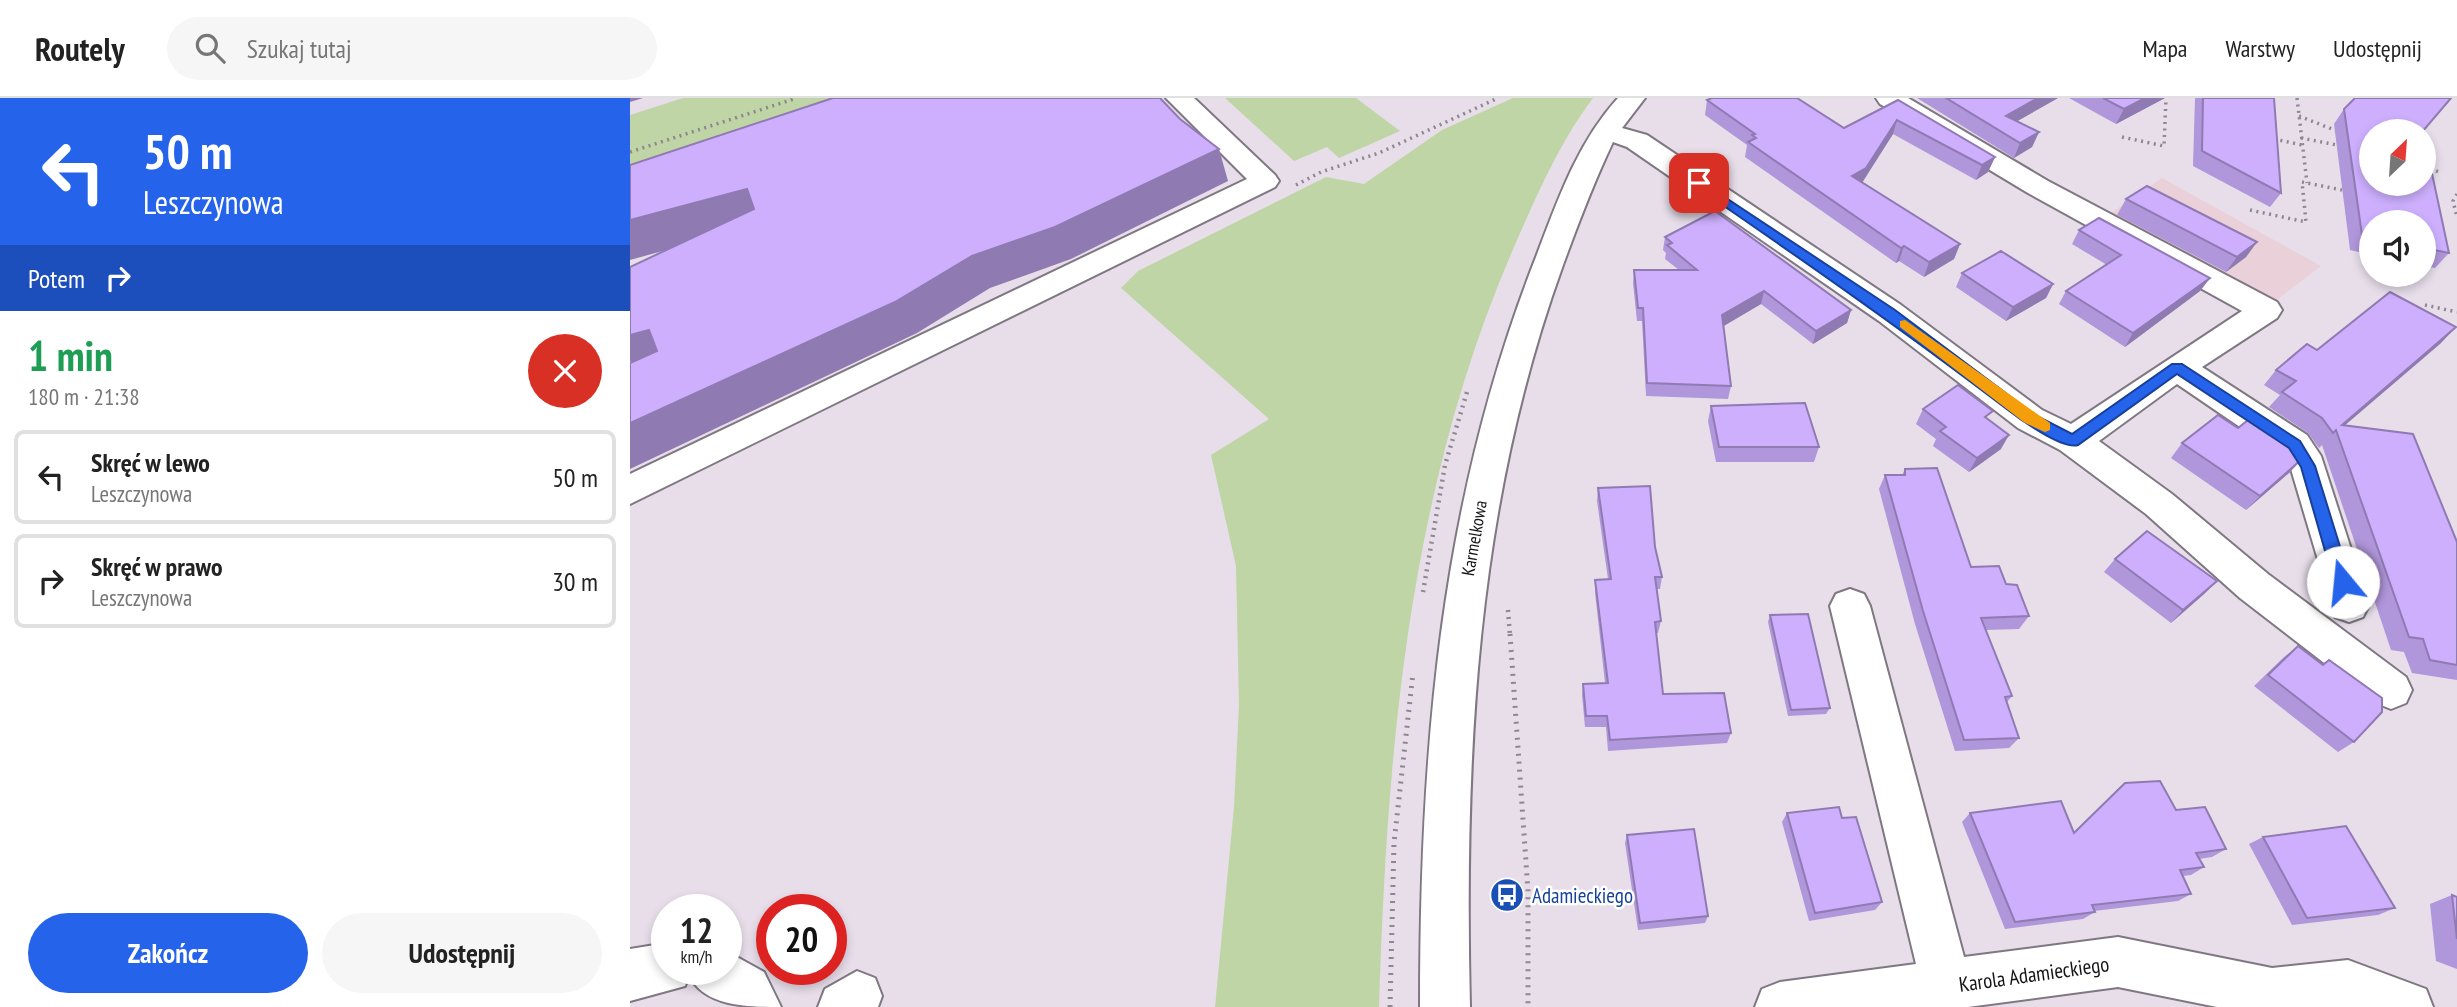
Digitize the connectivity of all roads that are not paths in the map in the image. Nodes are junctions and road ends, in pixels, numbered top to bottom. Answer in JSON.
{"nodes":[{"id":1,"x":1179,"y":98,"type":"edge"},
{"id":2,"x":1632,"y":98,"type":"edge"},
{"id":3,"x":1889,"y":98,"type":"edge"},
{"id":4,"x":1608,"y":132,"type":"junction"},
{"id":5,"x":2177,"y":367,"type":"junction"},
{"id":6,"x":2073,"y":441,"type":"junction"},
{"id":7,"x":630,"y":490,"type":"edge"},
{"id":8,"x":2350,"y":605,"type":"dead end"},
{"id":9,"x":1850,"y":606,"type":"dead end"},
{"id":10,"x":2391,"y":690,"type":"dead end"},
{"id":11,"x":651,"y":970,"type":"edge"},
{"id":12,"x":630,"y":976,"type":"edge"},
{"id":13,"x":738,"y":985,"type":"edge"},
{"id":14,"x":1947,"y":986,"type":"junction"},
{"id":15,"x":756,"y":1007,"type":"edge"},
{"id":16,"x":1445,"y":1007,"type":"edge"},
{"id":17,"x":1780,"y":1007,"type":"edge"},
{"id":18,"x":2408,"y":1007,"type":"edge"}],
"edges":[{"from":1,"to":7,"type":"street"},
{"from":2,"to":4,"type":"street","name":"Karmelkowa"},
{"from":3,"to":5,"type":"street"},
{"from":4,"to":6,"type":"street"},
{"from":4,"to":16,"type":"street","name":"Karmelkowa"},
{"from":5,"to":6,"type":"street"},
{"from":5,"to":8,"type":"street"},
{"from":6,"to":10,"type":"street"},
{"from":9,"to":14,"type":"street"},
{"from":11,"to":12,"type":"street"},
{"from":13,"to":15,"type":"street"},
{"from":14,"to":17,"type":"street","name":"Karola Adamieckiego"},
{"from":14,"to":18,"type":"street","name":"Karola Adamieckiego"}]}
